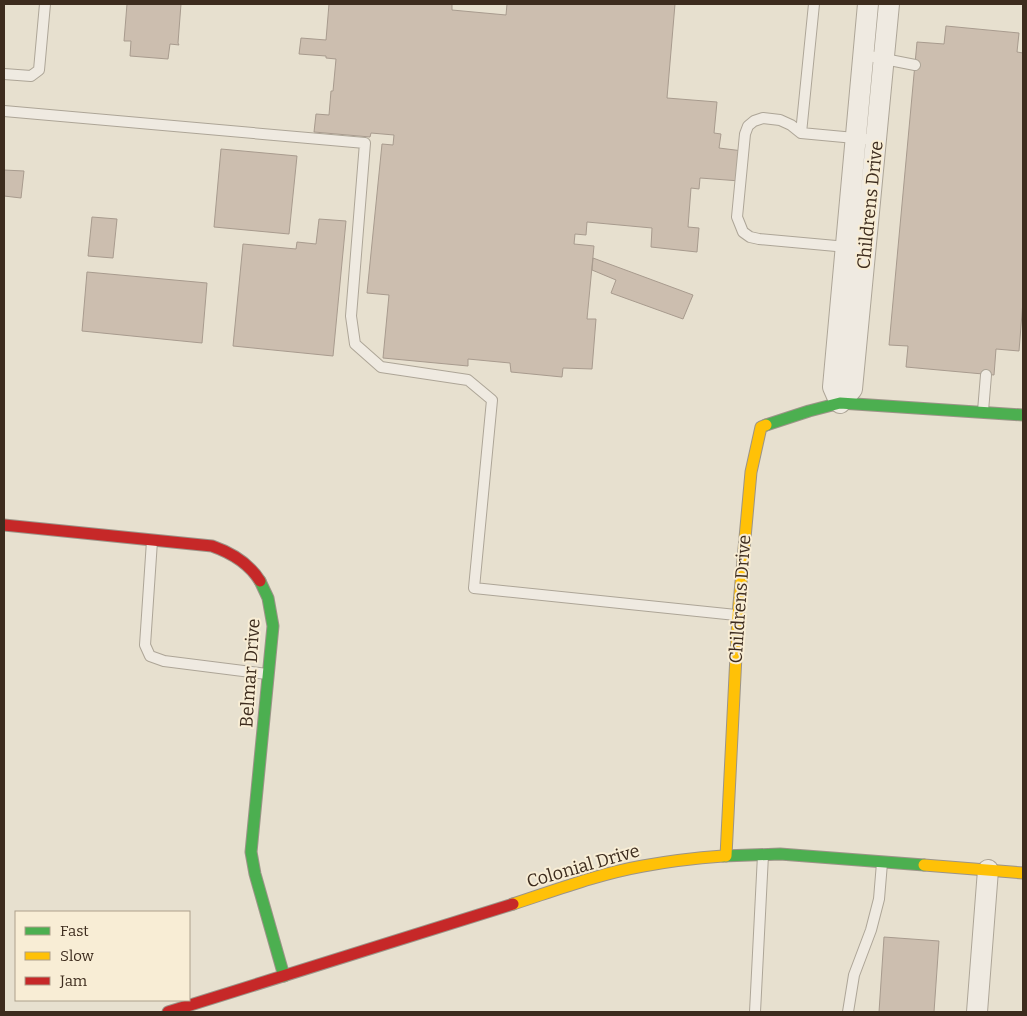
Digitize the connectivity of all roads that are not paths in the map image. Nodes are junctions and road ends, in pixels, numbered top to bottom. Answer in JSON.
{"nodes":[{"id":1,"x":45,"y":4,"type":"edge"},
{"id":2,"x":814,"y":4,"type":"edge"},
{"id":3,"x":868,"y":4,"type":"edge"},
{"id":4,"x":889,"y":4,"type":"edge"},
{"id":5,"x":864,"y":55,"type":"junction"},
{"id":6,"x":884,"y":59,"type":"junction"},
{"id":7,"x":915,"y":65,"type":"dead end"},
{"id":8,"x":4,"y":74,"type":"edge"},
{"id":9,"x":4,"y":111,"type":"edge"},
{"id":10,"x":801,"y":133,"type":"junction"},
{"id":11,"x":856,"y":138,"type":"junction"},
{"id":12,"x":876,"y":140,"type":"junction"},
{"id":13,"x":845,"y":247,"type":"junction"},
{"id":14,"x":866,"y":248,"type":"junction"},
{"id":15,"x":986,"y":374,"type":"dead end"},
{"id":16,"x":840,"y":403,"type":"junction"},
{"id":17,"x":983,"y":412,"type":"junction"},
{"id":18,"x":1023,"y":415,"type":"edge"},
{"id":19,"x":4,"y":525,"type":"edge"},
{"id":20,"x":152,"y":540,"type":"junction"},
{"id":21,"x":738,"y":615,"type":"junction"},
{"id":22,"x":268,"y":674,"type":"junction"},
{"id":23,"x":763,"y":854,"type":"junction"},
{"id":24,"x":726,"y":856,"type":"junction"},
{"id":25,"x":882,"y":862,"type":"junction"},
{"id":26,"x":988,"y":870,"type":"junction"},
{"id":27,"x":1023,"y":873,"type":"edge"},
{"id":28,"x":284,"y":976,"type":"junction"},
{"id":29,"x":168,"y":1012,"type":"edge"},
{"id":30,"x":755,"y":1012,"type":"edge"},
{"id":31,"x":848,"y":1012,"type":"edge"},
{"id":32,"x":977,"y":1012,"type":"edge"}],
"edges":[{"from":1,"to":8,"type":"lane"},
{"from":2,"to":10,"type":"lane"},
{"from":3,"to":5,"type":"street","name":"Childrens Drive"},
{"from":4,"to":6,"type":"street","name":"Childrens Drive"},
{"from":5,"to":6,"type":"lane"},
{"from":5,"to":11,"type":"street","name":"Childrens Drive"},
{"from":6,"to":7,"type":"lane"},
{"from":6,"to":12,"type":"street","name":"Childrens Drive"},
{"from":9,"to":21,"type":"lane"},
{"from":10,"to":11,"type":"lane"},
{"from":10,"to":13,"type":"lane"},
{"from":11,"to":12,"type":"lane"},
{"from":11,"to":13,"type":"street","name":"Childrens Drive"},
{"from":12,"to":14,"type":"street","name":"Childrens Drive"},
{"from":13,"to":14,"type":"lane"},
{"from":13,"to":16,"type":"street","name":"Childrens Drive"},
{"from":14,"to":16,"type":"street","name":"Childrens Drive"},
{"from":15,"to":17,"type":"lane"},
{"from":16,"to":17,"type":"street"},
{"from":16,"to":21,"type":"street","name":"Childrens Drive"},
{"from":17,"to":18,"type":"street"},
{"from":19,"to":20,"type":"street","name":"Belmar Drive"},
{"from":20,"to":22,"type":"street","name":"Belmar Drive"},
{"from":20,"to":22,"type":"lane"},
{"from":21,"to":24,"type":"street","name":"Childrens Drive"},
{"from":22,"to":28,"type":"street","name":"Belmar Drive"},
{"from":23,"to":24,"type":"street","name":"Colonial Drive"},
{"from":23,"to":25,"type":"street","name":"Colonial Drive"},
{"from":23,"to":30,"type":"lane"},
{"from":24,"to":28,"type":"street","name":"Colonial Drive"},
{"from":25,"to":26,"type":"street","name":"Colonial Drive"},
{"from":25,"to":31,"type":"lane"},
{"from":26,"to":27,"type":"street","name":"Colonial Drive"},
{"from":26,"to":32,"type":"street"},
{"from":28,"to":29,"type":"street","name":"Colonial Drive"}]}
